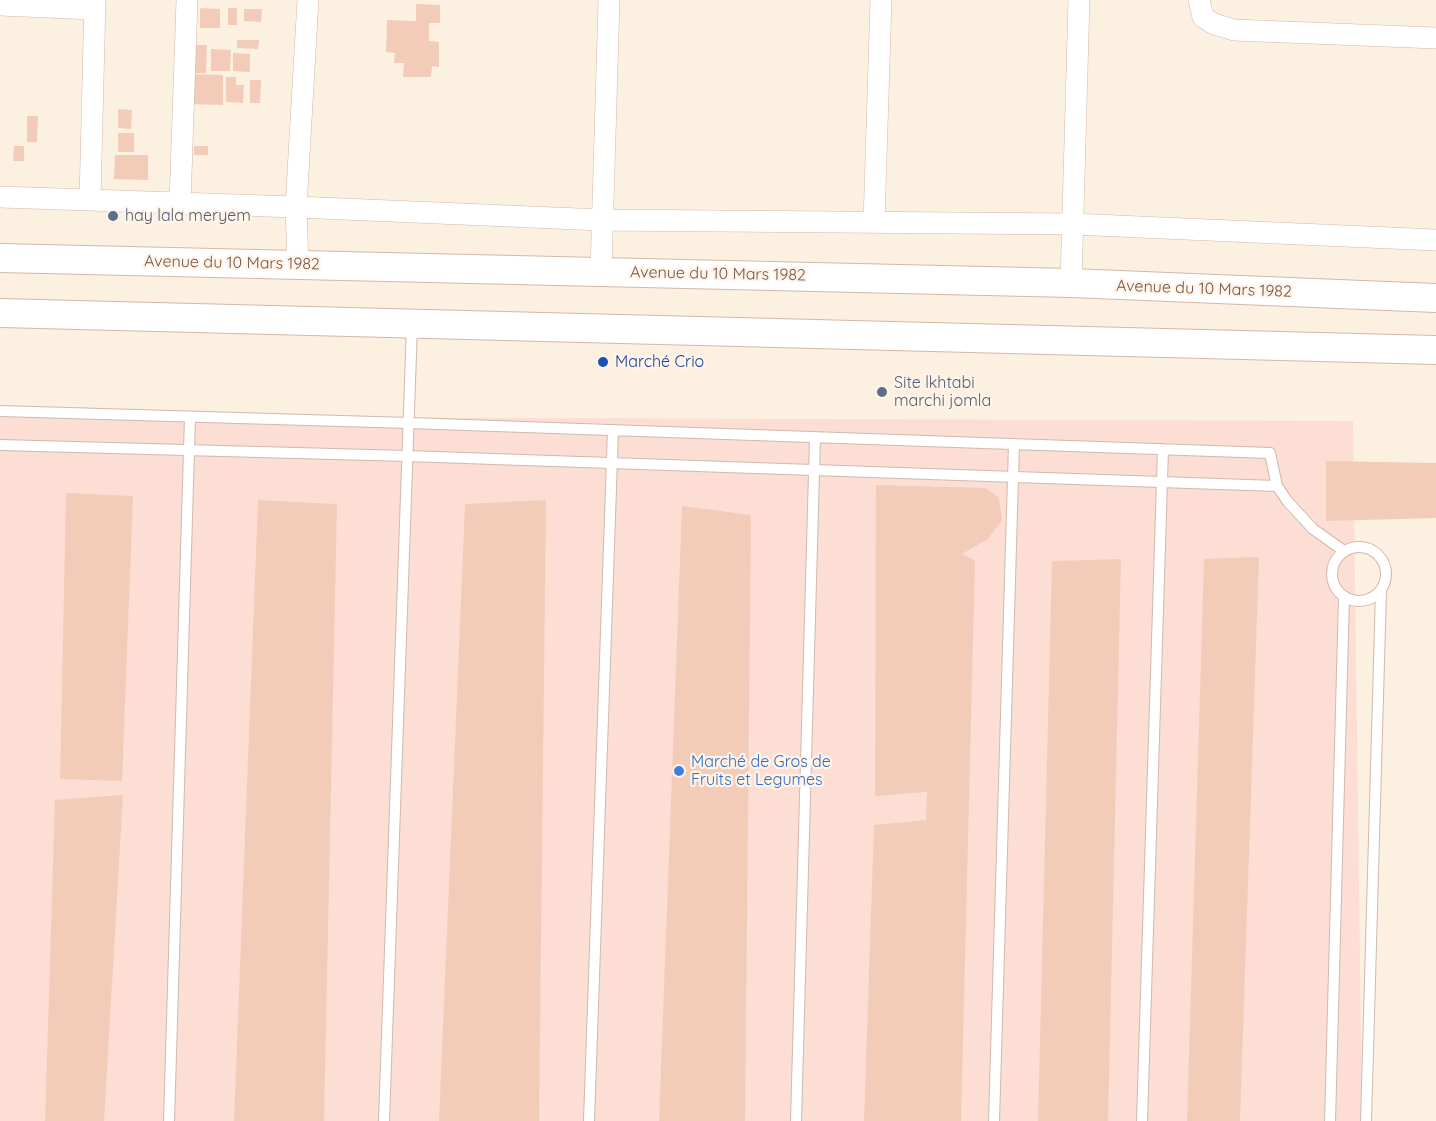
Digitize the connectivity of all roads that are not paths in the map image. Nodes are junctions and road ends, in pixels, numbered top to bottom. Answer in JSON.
{"nodes":[{"id":1,"x":188,"y":0,"type":"edge"},
{"id":2,"x":308,"y":0,"type":"edge"},
{"id":3,"x":609,"y":0,"type":"edge"},
{"id":4,"x":881,"y":0,"type":"edge"},
{"id":5,"x":1079,"y":0,"type":"edge"},
{"id":6,"x":1199,"y":0,"type":"edge"},
{"id":7,"x":95,"y":4,"type":"edge"},
{"id":8,"x":0,"y":5,"type":"edge"},
{"id":9,"x":1436,"y":38,"type":"edge"},
{"id":10,"x":0,"y":197,"type":"edge"},
{"id":11,"x":90,"y":200,"type":"junction"},
{"id":12,"x":180,"y":203,"type":"junction"},
{"id":13,"x":296,"y":207,"type":"junction"},
{"id":14,"x":602,"y":220,"type":"junction"},
{"id":15,"x":874,"y":222,"type":"junction"},
{"id":16,"x":1072,"y":224,"type":"junction"},
{"id":17,"x":1436,"y":240,"type":"edge"},
{"id":18,"x":0,"y":258,"type":"edge"},
{"id":19,"x":298,"y":265,"type":"junction"},
{"id":20,"x":601,"y":271,"type":"junction"},
{"id":21,"x":1071,"y":283,"type":"junction"},
{"id":22,"x":1436,"y":298,"type":"edge"},
{"id":23,"x":0,"y":313,"type":"edge"},
{"id":24,"x":412,"y":325,"type":"junction"},
{"id":25,"x":1436,"y":350,"type":"edge"},
{"id":26,"x":0,"y":411,"type":"edge"},
{"id":27,"x":189,"y":417,"type":"junction"},
{"id":28,"x":409,"y":423,"type":"junction"},
{"id":29,"x":613,"y":430,"type":"junction"},
{"id":30,"x":815,"y":437,"type":"junction"},
{"id":31,"x":1014,"y":444,"type":"junction"},
{"id":32,"x":0,"y":445,"type":"edge"},
{"id":33,"x":1163,"y":449,"type":"junction"},
{"id":34,"x":188,"y":450,"type":"junction"},
{"id":35,"x":407,"y":456,"type":"junction"},
{"id":36,"x":612,"y":463,"type":"junction"},
{"id":37,"x":813,"y":470,"type":"junction"},
{"id":38,"x":1014,"y":477,"type":"junction"},
{"id":39,"x":1161,"y":482,"type":"junction"},
{"id":40,"x":1277,"y":486,"type":"junction"},
{"id":41,"x":1344,"y":551,"type":"junction"},
{"id":42,"x":1381,"y":591,"type":"junction"},
{"id":43,"x":1344,"y":597,"type":"junction"},
{"id":44,"x":169,"y":1121,"type":"edge"},
{"id":45,"x":384,"y":1121,"type":"edge"},
{"id":46,"x":590,"y":1121,"type":"edge"},
{"id":47,"x":796,"y":1121,"type":"edge"},
{"id":48,"x":994,"y":1121,"type":"edge"},
{"id":49,"x":1142,"y":1121,"type":"edge"},
{"id":50,"x":1330,"y":1121,"type":"edge"},
{"id":51,"x":1366,"y":1121,"type":"edge"}],
"edges":[{"from":1,"to":12,"type":"street"},
{"from":2,"to":13,"type":"street"},
{"from":3,"to":14,"type":"street"},
{"from":4,"to":15,"type":"street"},
{"from":5,"to":16,"type":"street"},
{"from":6,"to":9,"type":"street"},
{"from":7,"to":8,"type":"street"},
{"from":7,"to":11,"type":"street"},
{"from":10,"to":11,"type":"street"},
{"from":11,"to":12,"type":"street"},
{"from":12,"to":13,"type":"street"},
{"from":13,"to":14,"type":"street"},
{"from":13,"to":19,"type":"street"},
{"from":14,"to":15,"type":"street"},
{"from":14,"to":20,"type":"street"},
{"from":15,"to":16,"type":"street"},
{"from":16,"to":17,"type":"street"},
{"from":16,"to":21,"type":"street"},
{"from":18,"to":19,"type":"main road","name":"Avenue du 10 Mars 1982"},
{"from":19,"to":20,"type":"main road","name":"Avenue du 10 Mars 1982"},
{"from":20,"to":21,"type":"main road","name":"Avenue du 10 Mars 1982"},
{"from":21,"to":22,"type":"main road","name":"Avenue du 10 Mars 1982"},
{"from":23,"to":24,"type":"main road"},
{"from":24,"to":25,"type":"main road"},
{"from":24,"to":28,"type":"lane"},
{"from":26,"to":27,"type":"lane"},
{"from":27,"to":28,"type":"lane"},
{"from":27,"to":34,"type":"lane"},
{"from":28,"to":29,"type":"lane"},
{"from":28,"to":35,"type":"lane"},
{"from":29,"to":30,"type":"lane"},
{"from":29,"to":36,"type":"lane"},
{"from":30,"to":31,"type":"lane"},
{"from":30,"to":37,"type":"lane"},
{"from":31,"to":33,"type":"lane"},
{"from":31,"to":38,"type":"lane"},
{"from":32,"to":34,"type":"lane"},
{"from":33,"to":39,"type":"lane"},
{"from":33,"to":40,"type":"lane"},
{"from":34,"to":35,"type":"lane"},
{"from":34,"to":44,"type":"lane"},
{"from":35,"to":36,"type":"lane"},
{"from":35,"to":45,"type":"lane"},
{"from":36,"to":37,"type":"lane"},
{"from":36,"to":46,"type":"lane"},
{"from":37,"to":38,"type":"lane"},
{"from":37,"to":47,"type":"lane"},
{"from":38,"to":39,"type":"lane"},
{"from":38,"to":48,"type":"lane"},
{"from":39,"to":40,"type":"lane"},
{"from":39,"to":49,"type":"lane"},
{"from":40,"to":41,"type":"lane"},
{"from":41,"to":42,"type":"lane"},
{"from":41,"to":43,"type":"lane"},
{"from":42,"to":43,"type":"lane"},
{"from":42,"to":51,"type":"lane"},
{"from":43,"to":50,"type":"lane"}]}
